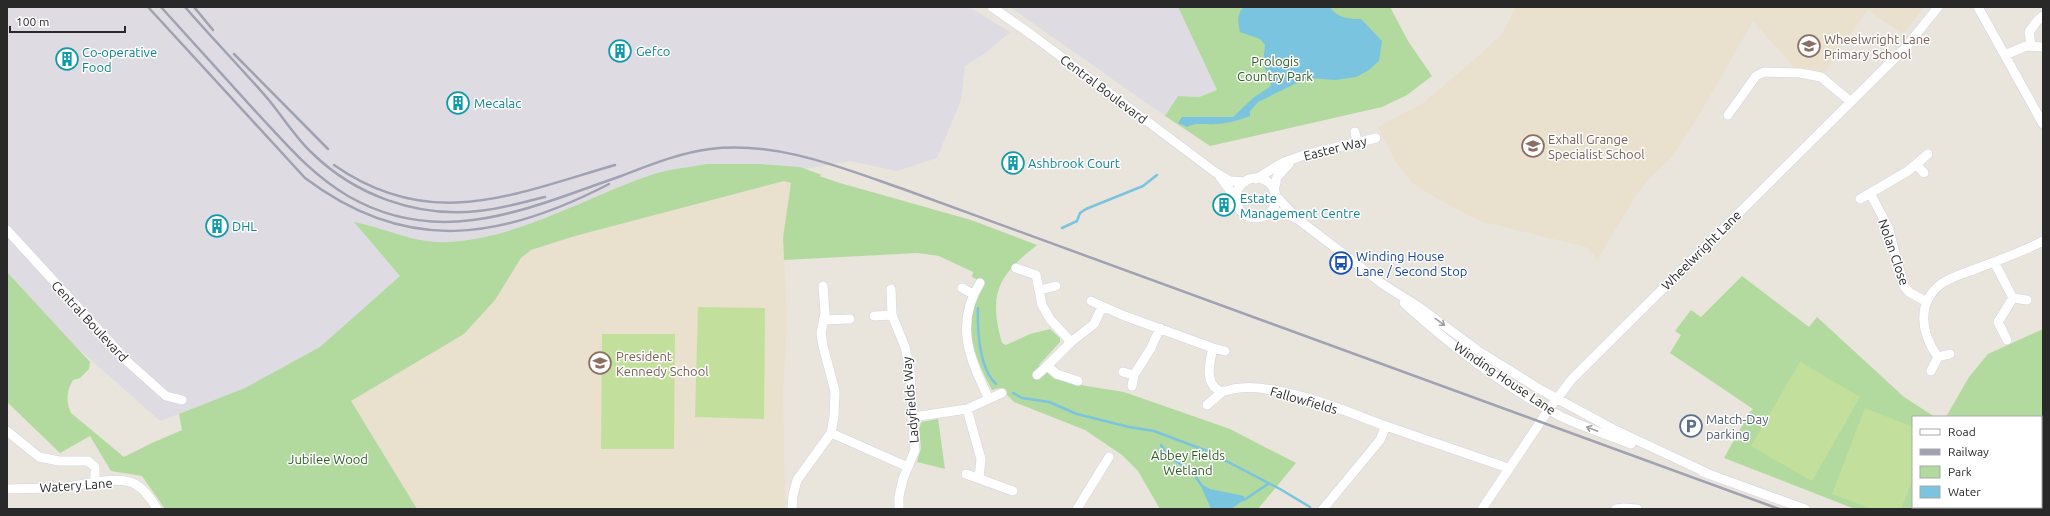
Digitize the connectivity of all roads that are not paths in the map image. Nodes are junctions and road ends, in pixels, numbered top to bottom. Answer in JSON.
{"nodes":[{"id":1,"x":992,"y":7,"type":"edge"},
{"id":2,"x":1938,"y":7,"type":"edge"},
{"id":3,"x":1978,"y":7,"type":"edge"},
{"id":4,"x":2043,"y":16,"type":"edge"},
{"id":5,"x":2030,"y":45,"type":"junction"},
{"id":6,"x":2043,"y":47,"type":"edge"},
{"id":7,"x":2005,"y":55,"type":"junction"},
{"id":8,"x":1851,"y":102,"type":"junction"},
{"id":9,"x":1734,"y":113,"type":"dead end"},
{"id":10,"x":2043,"y":124,"type":"edge"},
{"id":11,"x":1355,"y":132,"type":"dead end"},
{"id":12,"x":1376,"y":138,"type":"dead end"},
{"id":13,"x":1357,"y":143,"type":"junction"},
{"id":14,"x":1928,"y":154,"type":"dead end"},
{"id":15,"x":1294,"y":159,"type":"junction"},
{"id":16,"x":1916,"y":164,"type":"junction"},
{"id":17,"x":1215,"y":172,"type":"junction"},
{"id":18,"x":1924,"y":174,"type":"dead end"},
{"id":19,"x":1256,"y":179,"type":"junction"},
{"id":20,"x":1244,"y":182,"type":"junction"},
{"id":21,"x":1275,"y":193,"type":"junction"},
{"id":22,"x":1870,"y":193,"type":"junction"},
{"id":23,"x":1236,"y":198,"type":"junction"},
{"id":24,"x":1860,"y":198,"type":"dead end"},
{"id":25,"x":1269,"y":213,"type":"junction"},
{"id":26,"x":1299,"y":220,"type":"junction"},
{"id":27,"x":7,"y":230,"type":"edge"},
{"id":28,"x":2043,"y":241,"type":"edge"},
{"id":29,"x":1994,"y":262,"type":"junction"},
{"id":30,"x":1016,"y":268,"type":"dead end"},
{"id":31,"x":980,"y":283,"type":"dead end"},
{"id":32,"x":1384,"y":285,"type":"junction"},
{"id":33,"x":823,"y":286,"type":"dead end"},
{"id":34,"x":1056,"y":286,"type":"dead end"},
{"id":35,"x":962,"y":288,"type":"dead end"},
{"id":36,"x":891,"y":289,"type":"dead end"},
{"id":37,"x":1040,"y":290,"type":"junction"},
{"id":38,"x":973,"y":294,"type":"junction"},
{"id":39,"x":2014,"y":298,"type":"junction"},
{"id":40,"x":2027,"y":300,"type":"dead end"},
{"id":41,"x":1091,"y":301,"type":"dead end"},
{"id":42,"x":1926,"y":302,"type":"junction"},
{"id":43,"x":1102,"y":307,"type":"junction"},
{"id":44,"x":892,"y":315,"type":"junction"},
{"id":45,"x":874,"y":316,"type":"dead end"},
{"id":46,"x":850,"y":319,"type":"dead end"},
{"id":47,"x":823,"y":320,"type":"junction"},
{"id":48,"x":1160,"y":328,"type":"junction"},
{"id":49,"x":2007,"y":340,"type":"dead end"},
{"id":50,"x":1071,"y":342,"type":"junction"},
{"id":51,"x":1213,"y":348,"type":"junction"},
{"id":52,"x":1225,"y":351,"type":"dead end"},
{"id":53,"x":1950,"y":354,"type":"dead end"},
{"id":54,"x":1938,"y":357,"type":"junction"},
{"id":55,"x":1047,"y":366,"type":"junction"},
{"id":56,"x":1931,"y":371,"type":"dead end"},
{"id":57,"x":1123,"y":372,"type":"dead end"},
{"id":58,"x":1037,"y":375,"type":"dead end"},
{"id":59,"x":1134,"y":375,"type":"junction"},
{"id":60,"x":1078,"y":382,"type":"dead end"},
{"id":61,"x":1132,"y":386,"type":"dead end"},
{"id":62,"x":1222,"y":392,"type":"junction"},
{"id":63,"x":1001,"y":394,"type":"dead end"},
{"id":64,"x":989,"y":399,"type":"junction"},
{"id":65,"x":1556,"y":399,"type":"junction"},
{"id":66,"x":182,"y":400,"type":"dead end"},
{"id":67,"x":1207,"y":405,"type":"dead end"},
{"id":68,"x":967,"y":409,"type":"junction"},
{"id":69,"x":1549,"y":409,"type":"junction"},
{"id":70,"x":913,"y":417,"type":"junction"},
{"id":71,"x":1386,"y":426,"type":"junction"},
{"id":72,"x":7,"y":431,"type":"edge"},
{"id":73,"x":831,"y":433,"type":"junction"},
{"id":74,"x":1108,"y":457,"type":"dead end"},
{"id":75,"x":908,"y":467,"type":"junction"},
{"id":76,"x":1508,"y":468,"type":"junction"},
{"id":77,"x":966,"y":474,"type":"dead end"},
{"id":78,"x":1707,"y":474,"type":"junction"},
{"id":79,"x":979,"y":478,"type":"junction"},
{"id":80,"x":95,"y":482,"type":"junction"},
{"id":81,"x":7,"y":489,"type":"edge"},
{"id":82,"x":1013,"y":491,"type":"dead end"},
{"id":83,"x":1482,"y":507,"type":"edge"},
{"id":84,"x":157,"y":509,"type":"edge"},
{"id":85,"x":792,"y":509,"type":"edge"},
{"id":86,"x":899,"y":509,"type":"edge"},
{"id":87,"x":1077,"y":509,"type":"edge"},
{"id":88,"x":1323,"y":509,"type":"edge"},
{"id":89,"x":1616,"y":509,"type":"edge"},
{"id":90,"x":1636,"y":509,"type":"edge"},
{"id":91,"x":1805,"y":509,"type":"edge"}],
"edges":[{"from":1,"to":17,"type":"street","name":"Central Boulevard"},
{"from":2,"to":8,"type":"street","name":"Wheelwright Lane"},
{"from":3,"to":7,"type":"street"},
{"from":4,"to":5,"type":"street"},
{"from":5,"to":6,"type":"street"},
{"from":5,"to":7,"type":"street"},
{"from":7,"to":10,"type":"street"},
{"from":8,"to":9,"type":"street"},
{"from":8,"to":65,"type":"street","name":"Wheelwright Lane"},
{"from":11,"to":13,"type":"street"},
{"from":12,"to":13,"type":"street","name":"Easter Way"},
{"from":13,"to":15,"type":"street","name":"Easter Way"},
{"from":14,"to":16,"type":"street"},
{"from":15,"to":19,"type":"street","name":"Easter Way"},
{"from":15,"to":21,"type":"street","name":"Easter Way"},
{"from":16,"to":18,"type":"street"},
{"from":16,"to":22,"type":"street"},
{"from":17,"to":20,"type":"street","name":"Central Boulevard"},
{"from":17,"to":23,"type":"street","name":"Central Boulevard"},
{"from":19,"to":20,"type":"street"},
{"from":19,"to":21,"type":"street"},
{"from":20,"to":23,"type":"street"},
{"from":21,"to":25,"type":"street"},
{"from":21,"to":26,"type":"street","name":"Winding House Lane"},
{"from":22,"to":24,"type":"street"},
{"from":22,"to":42,"type":"street","name":"Nolan Close"},
{"from":23,"to":25,"type":"street"},
{"from":25,"to":26,"type":"street","name":"Winding House Lane"},
{"from":26,"to":32,"type":"street","name":"Winding House Lane"},
{"from":27,"to":66,"type":"street","name":"Central Boulevard"},
{"from":28,"to":29,"type":"street"},
{"from":29,"to":39,"type":"street"},
{"from":29,"to":42,"type":"street"},
{"from":30,"to":37,"type":"street"},
{"from":31,"to":38,"type":"street"},
{"from":32,"to":65,"type":"street","name":"Winding House Lane","one_way":true},
{"from":32,"to":69,"type":"street","name":"Winding House Lane"},
{"from":33,"to":47,"type":"street"},
{"from":34,"to":37,"type":"street"},
{"from":35,"to":38,"type":"street"},
{"from":36,"to":44,"type":"street","name":"Ladyfields Way"},
{"from":37,"to":50,"type":"street"},
{"from":38,"to":64,"type":"street"},
{"from":39,"to":40,"type":"street"},
{"from":39,"to":49,"type":"street"},
{"from":41,"to":43,"type":"street"},
{"from":42,"to":54,"type":"street"},
{"from":43,"to":48,"type":"street"},
{"from":43,"to":50,"type":"street"},
{"from":44,"to":45,"type":"street"},
{"from":44,"to":70,"type":"street","name":"Ladyfields Way"},
{"from":46,"to":47,"type":"street"},
{"from":47,"to":73,"type":"street"},
{"from":48,"to":51,"type":"street"},
{"from":48,"to":59,"type":"street"},
{"from":50,"to":55,"type":"street"},
{"from":51,"to":52,"type":"street"},
{"from":51,"to":62,"type":"street"},
{"from":53,"to":54,"type":"street"},
{"from":54,"to":56,"type":"street"},
{"from":55,"to":58,"type":"street"},
{"from":55,"to":60,"type":"street"},
{"from":57,"to":59,"type":"street"},
{"from":59,"to":61,"type":"street"},
{"from":62,"to":67,"type":"street"},
{"from":62,"to":71,"type":"street","name":"Fallowfields"},
{"from":63,"to":64,"type":"street"},
{"from":64,"to":68,"type":"street"},
{"from":65,"to":69,"type":"street","name":"Wheelwright Lane"},
{"from":65,"to":78,"type":"street","name":"Winding House Lane"},
{"from":68,"to":70,"type":"street"},
{"from":68,"to":79,"type":"street"},
{"from":69,"to":76,"type":"street","name":"Wheelwright Lane"},
{"from":78,"to":69,"type":"street","name":"Winding House Lane","one_way":true},
{"from":70,"to":75,"type":"street","name":"Ladyfields Way"},
{"from":71,"to":76,"type":"street","name":"Fallowfields"},
{"from":71,"to":88,"type":"street"},
{"from":72,"to":80,"type":"street"},
{"from":73,"to":75,"type":"street"},
{"from":73,"to":85,"type":"street"},
{"from":74,"to":87,"type":"street"},
{"from":75,"to":86,"type":"street","name":"Ladyfields Way"},
{"from":76,"to":83,"type":"street","name":"Wheelwright Lane"},
{"from":77,"to":79,"type":"street"},
{"from":78,"to":91,"type":"street","name":"Winding House Lane"},
{"from":79,"to":82,"type":"street"},
{"from":80,"to":81,"type":"street","name":"Watery Lane"},
{"from":80,"to":84,"type":"street","name":"Watery Lane"},
{"from":89,"to":90,"type":"street"}]}
